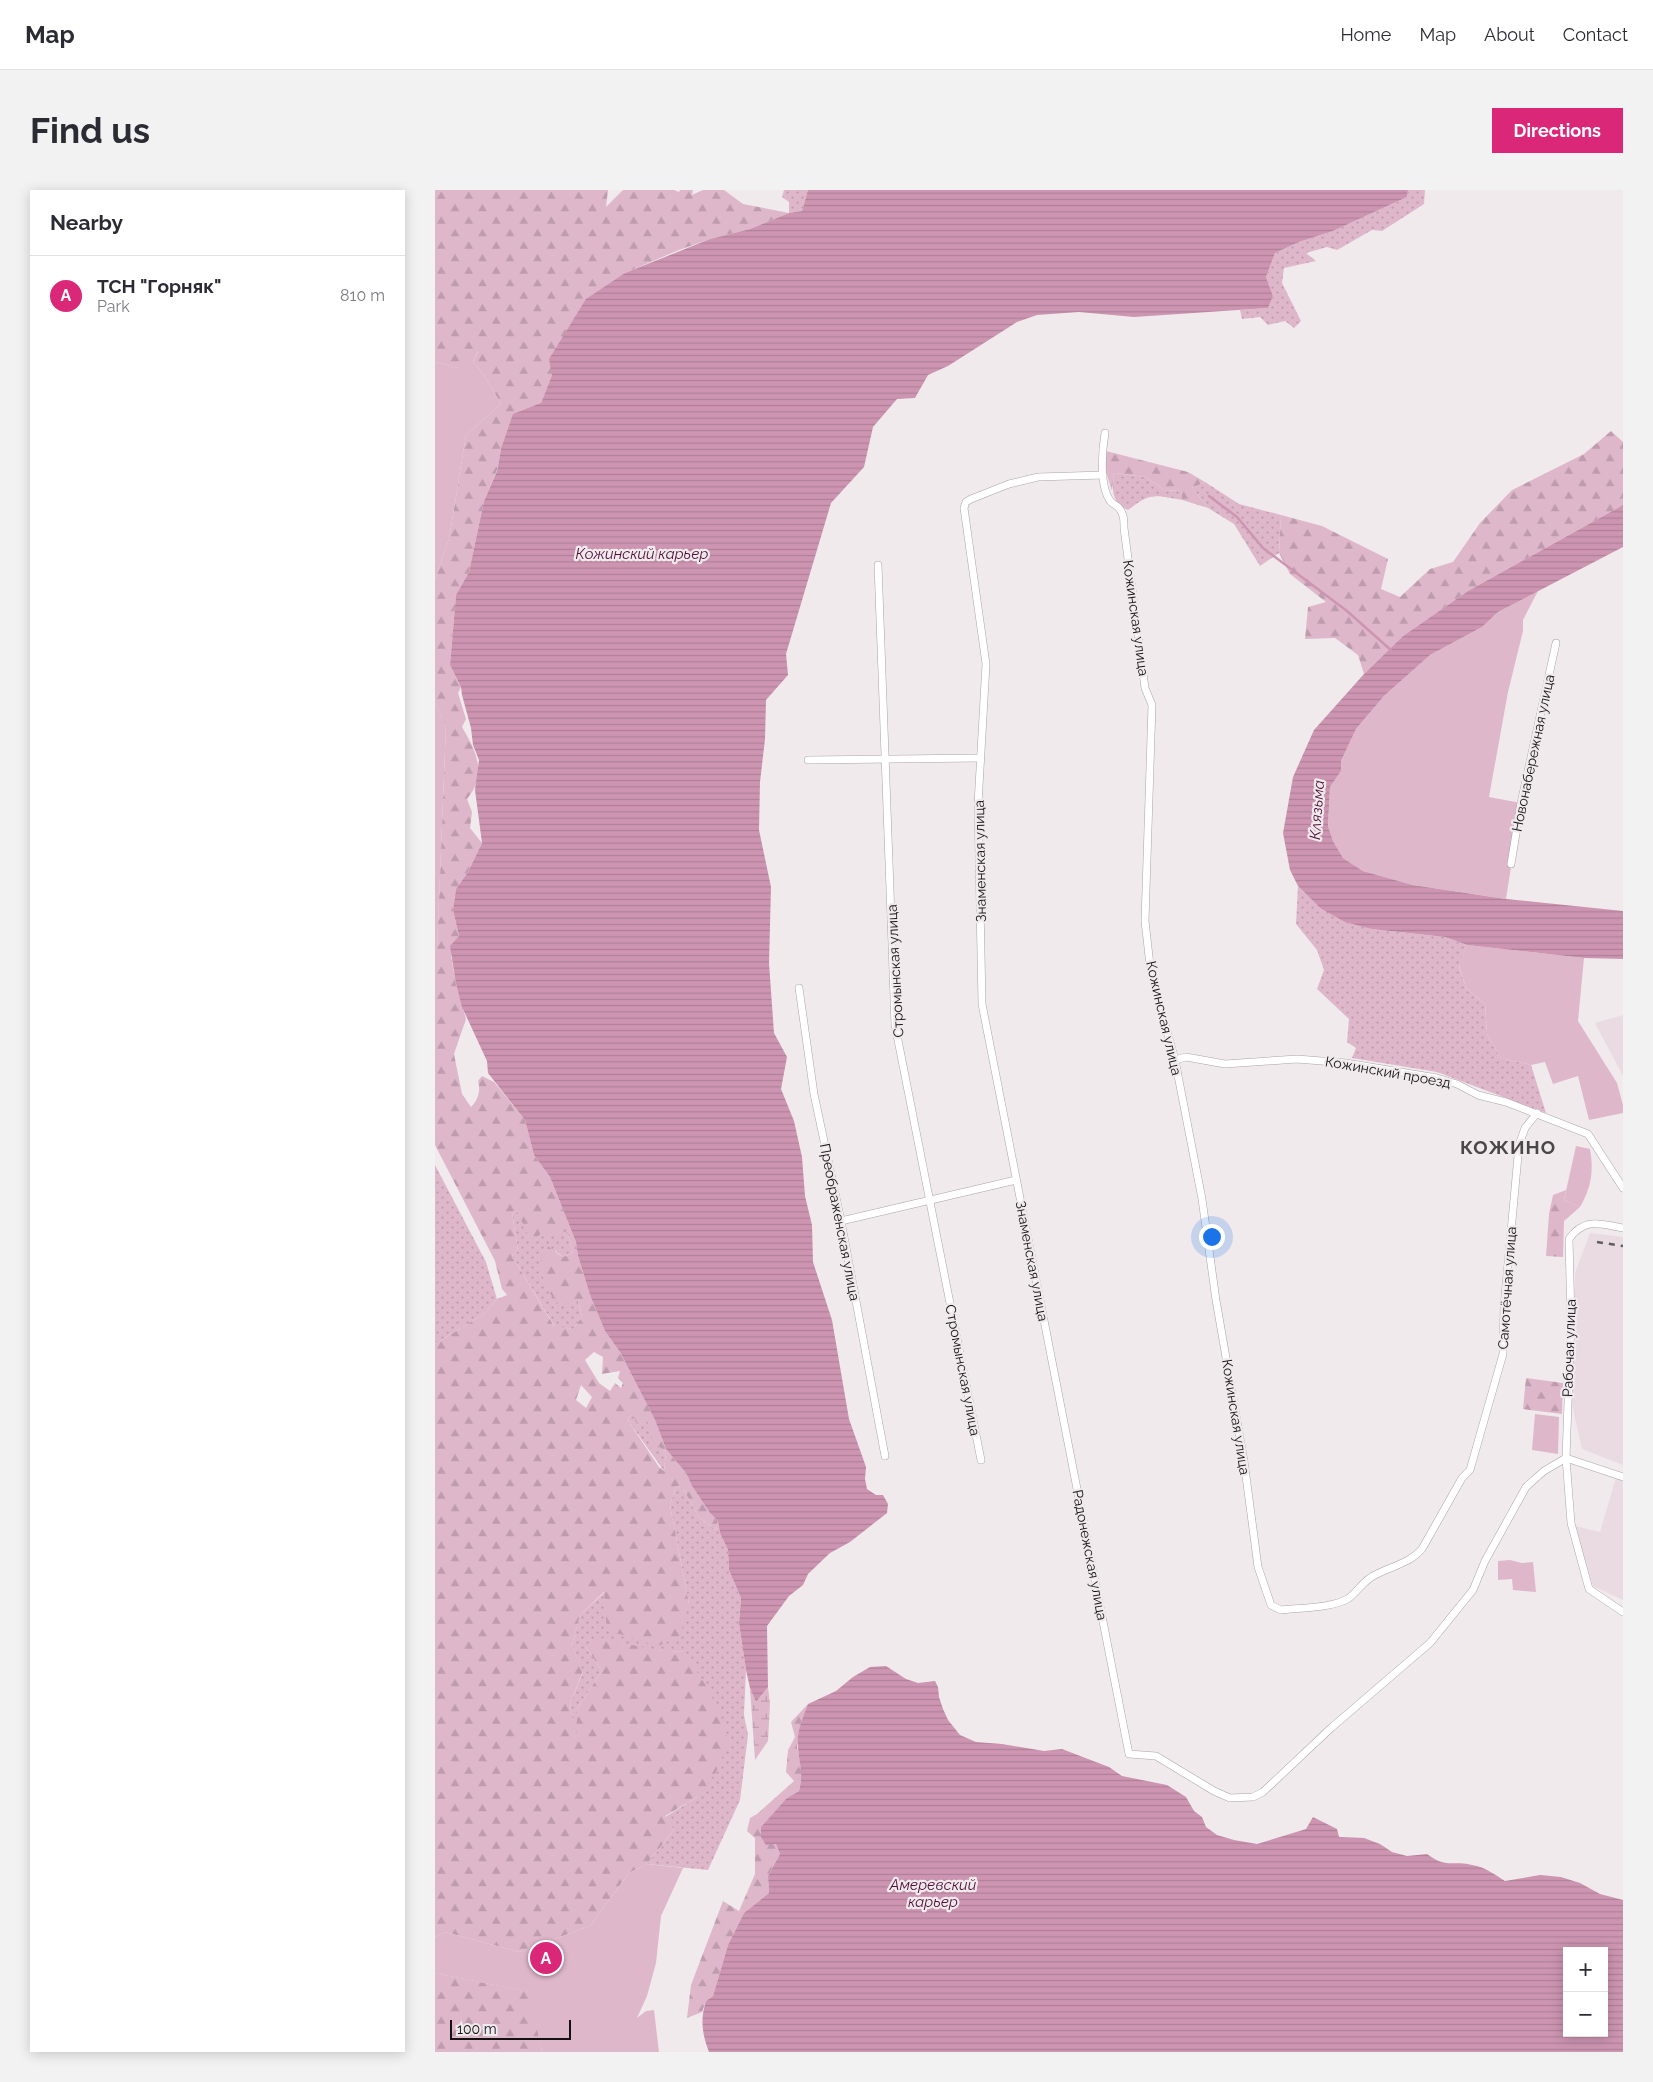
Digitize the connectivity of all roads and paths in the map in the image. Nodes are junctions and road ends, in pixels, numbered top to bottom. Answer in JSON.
{"nodes":[{"id":1,"x":1105,"y":433,"type":"dead end"},
{"id":2,"x":1103,"y":475,"type":"junction"},
{"id":3,"x":879,"y":565,"type":"dead end"},
{"id":4,"x":1556,"y":643,"type":"dead end"},
{"id":5,"x":885,"y":758,"type":"junction"},
{"id":6,"x":981,"y":758,"type":"junction"},
{"id":7,"x":808,"y":760,"type":"dead end"},
{"id":8,"x":1511,"y":864,"type":"dead end"},
{"id":9,"x":799,"y":988,"type":"dead end"},
{"id":10,"x":1175,"y":1060,"type":"junction"},
{"id":11,"x":1537,"y":1113,"type":"junction"},
{"id":12,"x":1016,"y":1180,"type":"junction"},
{"id":13,"x":1623,"y":1188,"type":"edge"},
{"id":14,"x":930,"y":1200,"type":"junction"},
{"id":15,"x":841,"y":1221,"type":"junction"},
{"id":16,"x":1623,"y":1228,"type":"edge"},
{"id":17,"x":1050,"y":1357,"type":"joint"},
{"id":18,"x":885,"y":1456,"type":"dead end"},
{"id":19,"x":1566,"y":1458,"type":"junction"},
{"id":20,"x":981,"y":1460,"type":"dead end"},
{"id":21,"x":1623,"y":1477,"type":"edge"},
{"id":22,"x":1271,"y":1605,"type":"joint"},
{"id":23,"x":1623,"y":1612,"type":"edge"}],
"edges":[{"from":1,"to":2,"type":"street","name":"Кожинская улица"},
{"from":2,"to":6,"type":"street","name":"Знаменская улица"},
{"from":2,"to":10,"type":"street","name":"Кожинская улица"},
{"from":3,"to":5,"type":"street","name":"Стромынская улица"},
{"from":4,"to":8,"type":"street","name":"Новонабережная улица"},
{"from":5,"to":6,"type":"street"},
{"from":5,"to":7,"type":"street"},
{"from":5,"to":14,"type":"street","name":"Стромынская улица"},
{"from":6,"to":12,"type":"street","name":"Знаменская улица"},
{"from":9,"to":15,"type":"street","name":"Преображенская улица"},
{"from":10,"to":11,"type":"street","name":"Кожинский проезд"},
{"from":10,"to":22,"type":"street","name":"Кожинская улица"},
{"from":11,"to":13,"type":"street","name":"Кожинский проезд"},
{"from":11,"to":22,"type":"street","name":"Самотёчная улица"},
{"from":12,"to":14,"type":"street"},
{"from":12,"to":17,"type":"street","name":"Знаменская улица"},
{"from":14,"to":15,"type":"street"},
{"from":14,"to":20,"type":"street","name":"Стромынская улица"},
{"from":15,"to":18,"type":"street","name":"Преображенская улица"},
{"from":16,"to":19,"type":"street","name":"Рабочая улица"},
{"from":17,"to":19,"type":"street","name":"Радонежская улица"},
{"from":19,"to":21,"type":"street"},
{"from":19,"to":23,"type":"street"}]}
